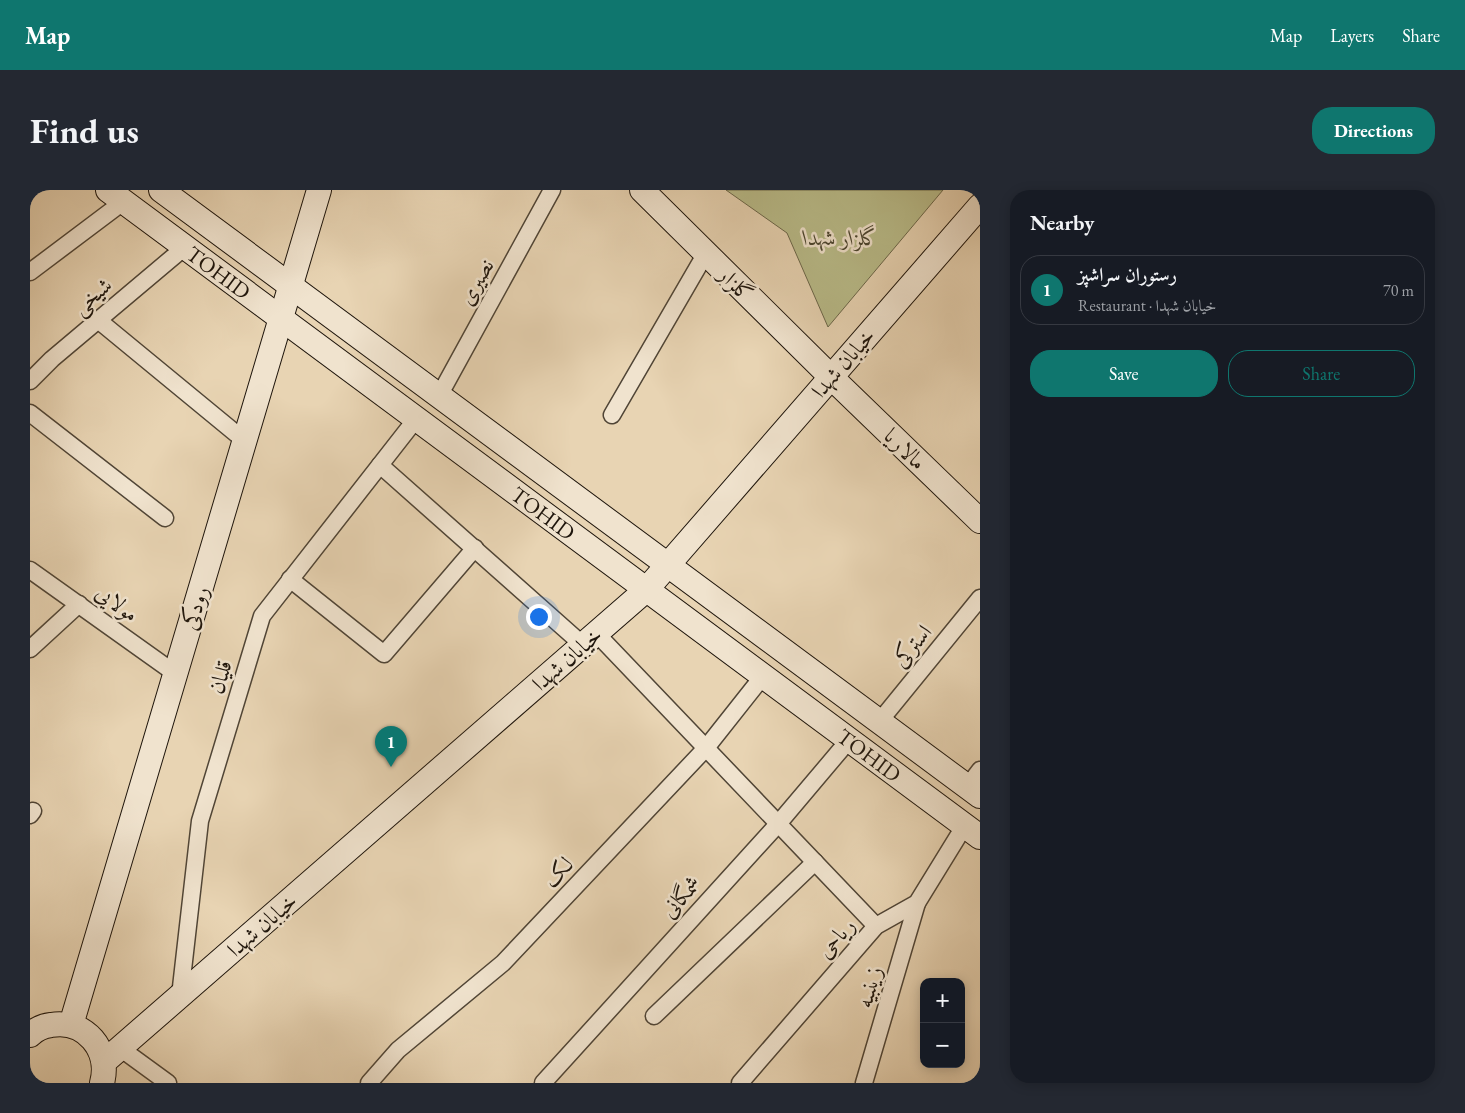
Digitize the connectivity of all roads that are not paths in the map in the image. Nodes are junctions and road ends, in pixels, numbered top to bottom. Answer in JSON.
{"nodes":[{"id":1,"x":161,"y":190,"type":"edge"},
{"id":2,"x":319,"y":190,"type":"edge"},
{"id":3,"x":552,"y":190,"type":"edge"},
{"id":4,"x":642,"y":190,"type":"edge"},
{"id":5,"x":116,"y":196,"type":"edge"},
{"id":6,"x":980,"y":206,"type":"edge"},
{"id":7,"x":185,"y":246,"type":"junction"},
{"id":8,"x":706,"y":253,"type":"junction"},
{"id":9,"x":30,"y":272,"type":"edge"},
{"id":10,"x":291,"y":286,"type":"junction"},
{"id":11,"x":98,"y":320,"type":"junction"},
{"id":12,"x":281,"y":320,"type":"junction"},
{"id":13,"x":831,"y":377,"type":"junction"},
{"id":14,"x":30,"y":381,"type":"edge"},
{"id":15,"x":439,"y":396,"type":"junction"},
{"id":16,"x":30,"y":413,"type":"edge"},
{"id":17,"x":612,"y":415,"type":"dead end"},
{"id":18,"x":416,"y":419,"type":"junction"},
{"id":19,"x":245,"y":441,"type":"junction"},
{"id":20,"x":380,"y":465,"type":"junction"},
{"id":21,"x":165,"y":518,"type":"dead end"},
{"id":22,"x":980,"y":521,"type":"edge"},
{"id":23,"x":475,"y":548,"type":"junction"},
{"id":24,"x":667,"y":565,"type":"junction"},
{"id":25,"x":30,"y":570,"type":"edge"},
{"id":26,"x":290,"y":579,"type":"junction"},
{"id":27,"x":646,"y":590,"type":"junction"},
{"id":28,"x":980,"y":598,"type":"edge"},
{"id":29,"x":79,"y":604,"type":"junction"},
{"id":30,"x":590,"y":639,"type":"junction"},
{"id":31,"x":30,"y":649,"type":"edge"},
{"id":32,"x":176,"y":674,"type":"junction"},
{"id":33,"x":763,"y":676,"type":"junction"},
{"id":34,"x":879,"y":722,"type":"junction"},
{"id":35,"x":849,"y":740,"type":"junction"},
{"id":36,"x":706,"y":748,"type":"junction"},
{"id":37,"x":976,"y":784,"type":"edge"},
{"id":38,"x":778,"y":824,"type":"junction"},
{"id":39,"x":972,"y":831,"type":"edge"},
{"id":40,"x":815,"y":862,"type":"junction"},
{"id":41,"x":917,"y":903,"type":"junction"},
{"id":42,"x":876,"y":926,"type":"junction"},
{"id":43,"x":180,"y":996,"type":"junction"},
{"id":44,"x":654,"y":1016,"type":"dead end"},
{"id":45,"x":71,"y":1025,"type":"junction"},
{"id":46,"x":30,"y":1035,"type":"edge"},
{"id":47,"x":109,"y":1064,"type":"edge"},
{"id":48,"x":168,"y":1083,"type":"edge"},
{"id":49,"x":369,"y":1083,"type":"edge"},
{"id":50,"x":543,"y":1083,"type":"edge"},
{"id":51,"x":740,"y":1083,"type":"edge"},
{"id":52,"x":864,"y":1083,"type":"edge"}],
"edges":[{"from":1,"to":10,"type":"street","name":"TOHID"},
{"from":2,"to":10,"type":"street","name":"رودکی"},
{"from":3,"to":15,"type":"street","name":"نصیری"},
{"from":4,"to":8,"type":"street","name":"گلزار"},
{"from":5,"to":7,"type":"street","name":"TOHID"},
{"from":5,"to":9,"type":"street"},
{"from":6,"to":13,"type":"street","name":"خیابان شهدا"},
{"from":7,"to":11,"type":"street","name":"شیخی"},
{"from":7,"to":12,"type":"street","name":"TOHID"},
{"from":8,"to":13,"type":"street","name":"گلزار"},
{"from":8,"to":17,"type":"street"},
{"from":10,"to":12,"type":"street","name":"رودکی"},
{"from":10,"to":15,"type":"street","name":"TOHID"},
{"from":11,"to":14,"type":"street","name":"شیخی"},
{"from":11,"to":19,"type":"street"},
{"from":12,"to":18,"type":"street","name":"TOHID"},
{"from":12,"to":19,"type":"street","name":"رودکی"},
{"from":13,"to":22,"type":"street","name":"مالاریا"},
{"from":13,"to":24,"type":"street","name":"خیابان شهدا"},
{"from":15,"to":24,"type":"street","name":"TOHID"},
{"from":16,"to":21,"type":"street"},
{"from":18,"to":20,"type":"street","name":"قلیان"},
{"from":18,"to":27,"type":"street","name":"TOHID"},
{"from":19,"to":32,"type":"street","name":"رودکی"},
{"from":20,"to":23,"type":"street"},
{"from":20,"to":26,"type":"street","name":"قلیان"},
{"from":23,"to":26,"type":"street"},
{"from":23,"to":30,"type":"street"},
{"from":24,"to":27,"type":"street","name":"خیابان شهدا"},
{"from":24,"to":34,"type":"street","name":"TOHID"},
{"from":25,"to":29,"type":"street","name":"مولایی"},
{"from":26,"to":43,"type":"street","name":"قلیان"},
{"from":27,"to":30,"type":"street","name":"خیابان شهدا"},
{"from":27,"to":33,"type":"street","name":"TOHID"},
{"from":28,"to":34,"type":"street","name":"استرکی"},
{"from":29,"to":31,"type":"street"},
{"from":29,"to":32,"type":"street","name":"مولایی"},
{"from":30,"to":36,"type":"street"},
{"from":30,"to":43,"type":"street","name":"خیابان شهدا"},
{"from":32,"to":45,"type":"street","name":"رودکی"},
{"from":33,"to":35,"type":"street","name":"TOHID"},
{"from":33,"to":36,"type":"street","name":"لک"},
{"from":34,"to":37,"type":"street","name":"TOHID"},
{"from":35,"to":38,"type":"street","name":"شمگانی"},
{"from":35,"to":39,"type":"street","name":"TOHID"},
{"from":36,"to":38,"type":"street"},
{"from":36,"to":49,"type":"street","name":"لک"},
{"from":38,"to":40,"type":"street"},
{"from":38,"to":50,"type":"street","name":"شمگانی"},
{"from":39,"to":41,"type":"street","name":"ریاحی"},
{"from":40,"to":42,"type":"street"},
{"from":40,"to":44,"type":"street"},
{"from":41,"to":42,"type":"street","name":"ریاحی"},
{"from":41,"to":52,"type":"street","name":"زینبیه"},
{"from":42,"to":51,"type":"street","name":"ریاحی"},
{"from":43,"to":47,"type":"street","name":"خیابان شهدا"},
{"from":45,"to":46,"type":"street"},
{"from":45,"to":47,"type":"street"},
{"from":47,"to":48,"type":"street"}]}
